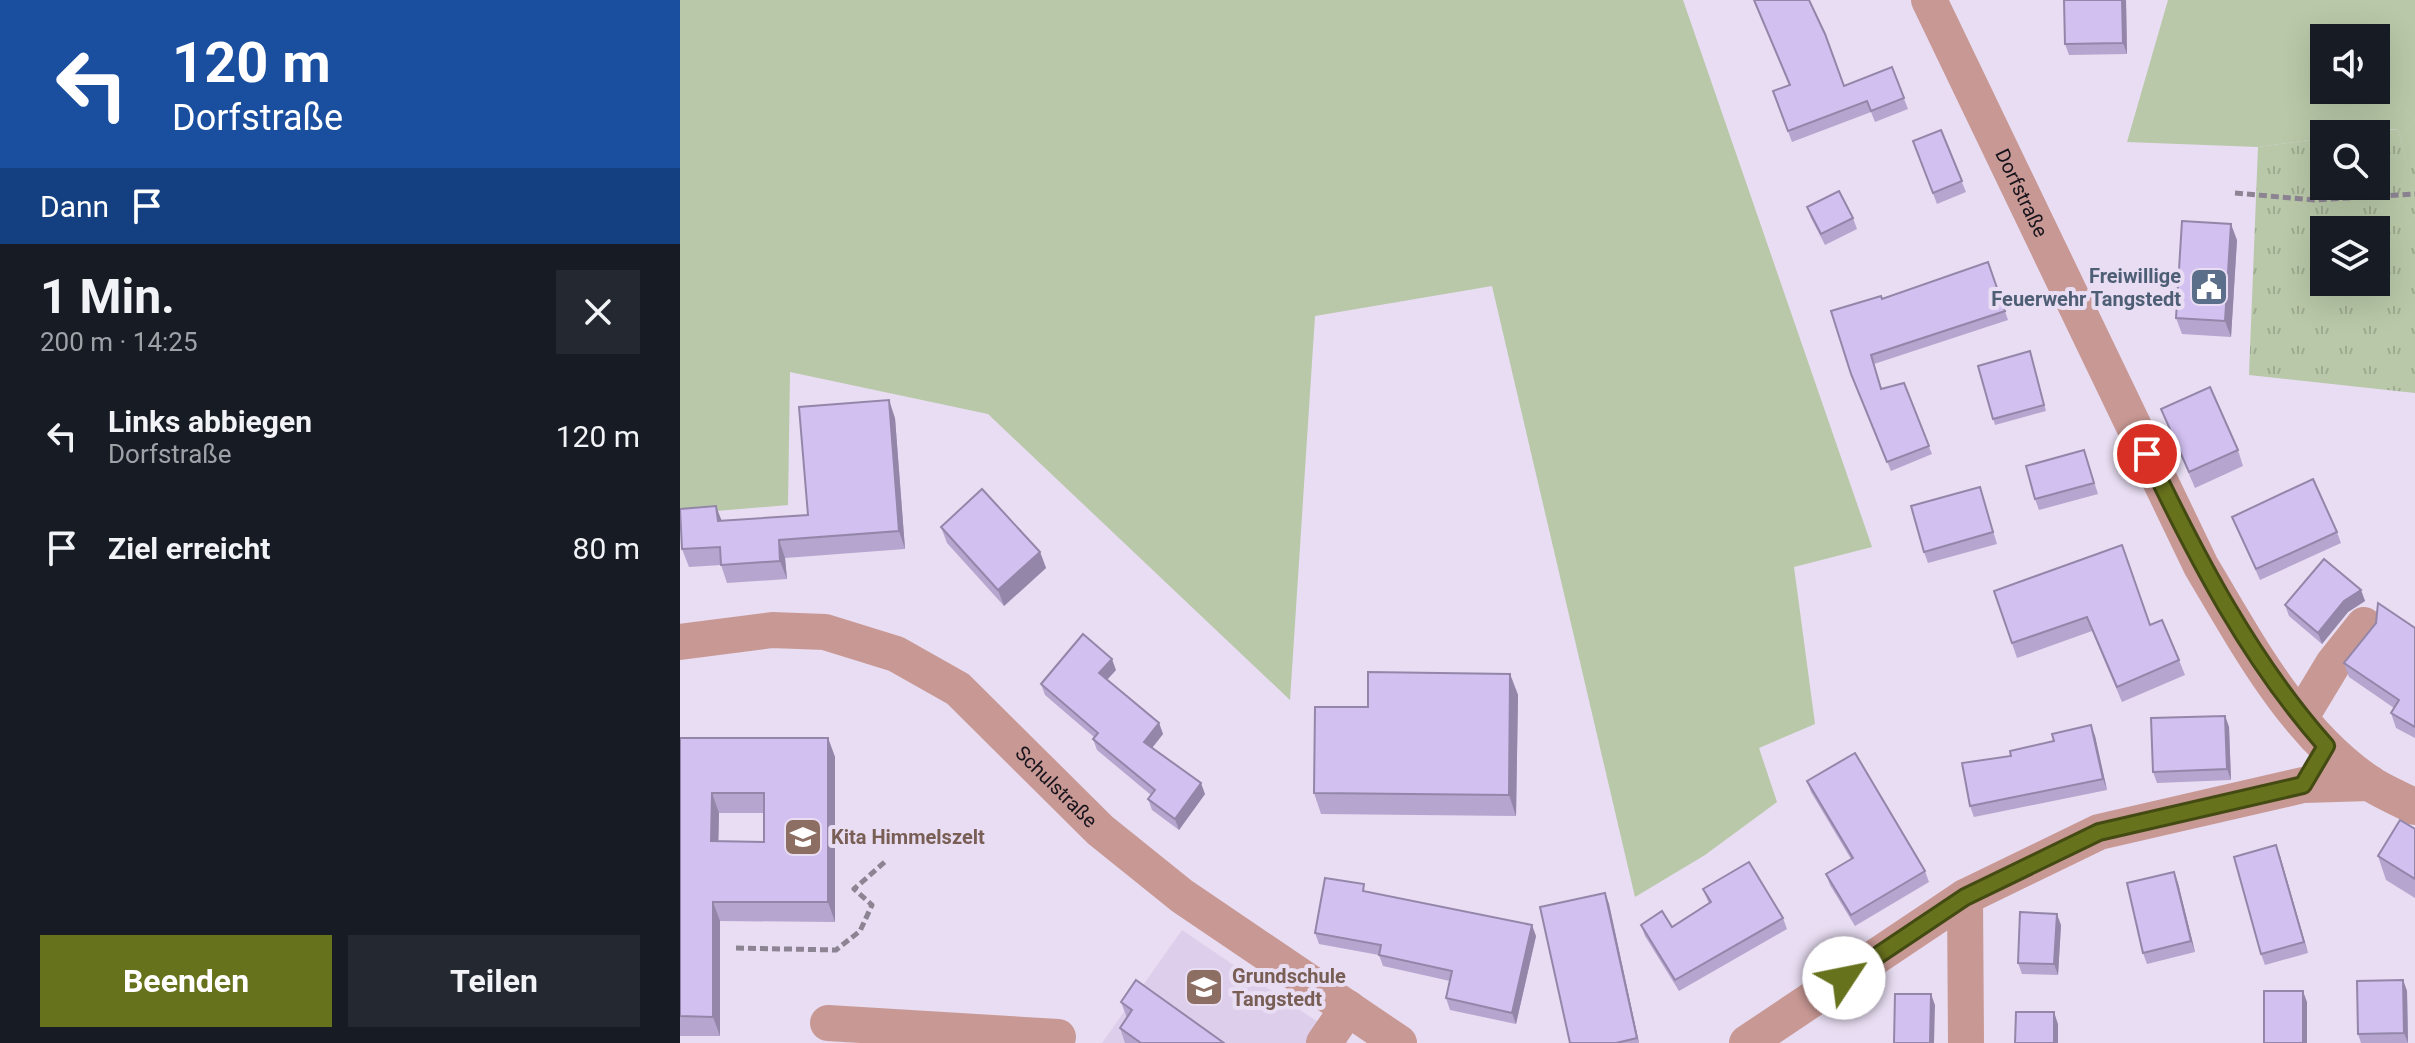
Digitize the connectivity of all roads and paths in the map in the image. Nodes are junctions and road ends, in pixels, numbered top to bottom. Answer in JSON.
{"nodes":[{"id":1,"x":1929,"y":0,"type":"edge"},
{"id":2,"x":2235,"y":193,"type":"dead end"},
{"id":3,"x":2415,"y":194,"type":"edge"},
{"id":4,"x":2364,"y":625,"type":"dead end"},
{"id":5,"x":680,"y":642,"type":"edge"},
{"id":6,"x":2301,"y":717,"type":"junction"},
{"id":7,"x":2326,"y":746,"type":"junction"},
{"id":8,"x":2370,"y":783,"type":"junction"},
{"id":9,"x":2303,"y":785,"type":"junction"},
{"id":10,"x":2415,"y":807,"type":"edge"},
{"id":11,"x":887,"y":860,"type":"dead end"},
{"id":12,"x":1965,"y":897,"type":"junction"},
{"id":13,"x":736,"y":948,"type":"dead end"},
{"id":14,"x":1348,"y":1008,"type":"junction"},
{"id":15,"x":828,"y":1023,"type":"dead end"},
{"id":16,"x":1058,"y":1037,"type":"dead end"},
{"id":17,"x":1324,"y":1043,"type":"edge"},
{"id":18,"x":1399,"y":1043,"type":"edge"},
{"id":19,"x":1747,"y":1043,"type":"edge"},
{"id":20,"x":1966,"y":1043,"type":"edge"}],
"edges":[{"from":1,"to":6,"type":"street","name":"Dorfstraße"},
{"from":2,"to":3,"type":"path"},
{"from":4,"to":6,"type":"street"},
{"from":5,"to":14,"type":"street","name":"Schulstraße"},
{"from":6,"to":7,"type":"street","name":"Dorfstraße"},
{"from":7,"to":8,"type":"street","name":"Dorfstraße"},
{"from":7,"to":9,"type":"street"},
{"from":8,"to":9,"type":"street"},
{"from":8,"to":10,"type":"street","name":"Dorfstraße"},
{"from":9,"to":12,"type":"street"},
{"from":11,"to":13,"type":"path"},
{"from":12,"to":19,"type":"street"},
{"from":12,"to":20,"type":"street"},
{"from":14,"to":17,"type":"street"},
{"from":14,"to":18,"type":"street","name":"Schulstraße"},
{"from":15,"to":16,"type":"street"}]}
